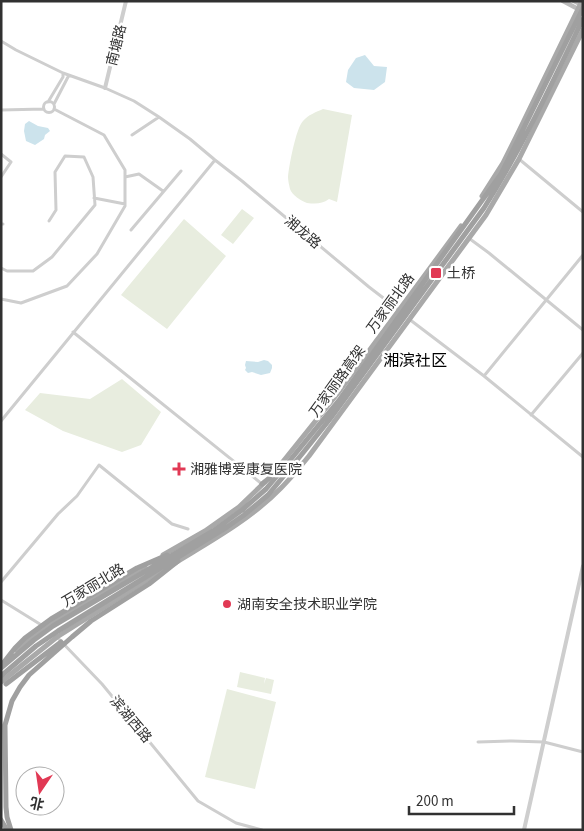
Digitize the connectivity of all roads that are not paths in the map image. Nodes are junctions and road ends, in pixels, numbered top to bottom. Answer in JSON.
{"nodes":[{"id":1,"x":126,"y":1,"type":"edge"},
{"id":2,"x":563,"y":1,"type":"edge"},
{"id":3,"x":574,"y":1,"type":"edge"},
{"id":4,"x":581,"y":7,"type":"edge"},
{"id":5,"x":583,"y":19,"type":"edge"},
{"id":6,"x":583,"y":30,"type":"edge"},
{"id":7,"x":1,"y":41,"type":"edge"},
{"id":8,"x":63,"y":73,"type":"junction"},
{"id":9,"x":69,"y":74,"type":"junction"},
{"id":10,"x":105,"y":88,"type":"junction"},
{"id":11,"x":48,"y":102,"type":"junction"},
{"id":12,"x":54,"y":107,"type":"junction"},
{"id":13,"x":44,"y":109,"type":"junction"},
{"id":14,"x":1,"y":110,"type":"edge"},
{"id":15,"x":159,"y":117,"type":"junction"},
{"id":16,"x":132,"y":135,"type":"dead end"},
{"id":17,"x":1,"y":154,"type":"edge"},
{"id":18,"x":519,"y":159,"type":"junction"},
{"id":19,"x":215,"y":160,"type":"junction"},
{"id":20,"x":181,"y":171,"type":"dead end"},
{"id":21,"x":1,"y":177,"type":"edge"},
{"id":22,"x":125,"y":177,"type":"junction"},
{"id":23,"x":163,"y":191,"type":"junction"},
{"id":24,"x":94,"y":198,"type":"junction"},
{"id":25,"x":125,"y":204,"type":"junction"},
{"id":26,"x":583,"y":212,"type":"edge"},
{"id":27,"x":49,"y":222,"type":"dead end"},
{"id":28,"x":132,"y":230,"type":"dead end"},
{"id":29,"x":470,"y":239,"type":"junction"},
{"id":30,"x":583,"y":256,"type":"edge"},
{"id":31,"x":1,"y":268,"type":"edge"},
{"id":32,"x":1,"y":299,"type":"edge"},
{"id":33,"x":546,"y":300,"type":"junction"},
{"id":34,"x":398,"y":310,"type":"junction"},
{"id":35,"x":410,"y":320,"type":"junction"},
{"id":36,"x":583,"y":330,"type":"edge"},
{"id":37,"x":73,"y":332,"type":"junction"},
{"id":38,"x":372,"y":353,"type":"junction"},
{"id":39,"x":583,"y":353,"type":"edge"},
{"id":40,"x":484,"y":376,"type":"junction"},
{"id":41,"x":531,"y":415,"type":"junction"},
{"id":42,"x":1,"y":421,"type":"edge"},
{"id":43,"x":583,"y":457,"type":"edge"},
{"id":44,"x":262,"y":484,"type":"junction"},
{"id":45,"x":188,"y":529,"type":"dead end"},
{"id":46,"x":191,"y":547,"type":"junction"},
{"id":47,"x":583,"y":566,"type":"edge"},
{"id":48,"x":1,"y":582,"type":"edge"},
{"id":49,"x":1,"y":600,"type":"edge"},
{"id":50,"x":91,"y":622,"type":"junction"},
{"id":51,"x":44,"y":627,"type":"junction"},
{"id":52,"x":57,"y":637,"type":"junction"},
{"id":53,"x":1,"y":666,"type":"edge"},
{"id":54,"x":1,"y":676,"type":"edge"},
{"id":55,"x":3,"y":684,"type":"edge"},
{"id":56,"x":478,"y":742,"type":"dead end"},
{"id":57,"x":544,"y":742,"type":"junction"},
{"id":58,"x":583,"y":752,"type":"edge"},
{"id":59,"x":1,"y":820,"type":"edge"},
{"id":60,"x":6,"y":830,"type":"edge"},
{"id":61,"x":11,"y":830,"type":"edge"},
{"id":62,"x":262,"y":830,"type":"edge"},
{"id":63,"x":524,"y":830,"type":"edge"}],
"edges":[{"from":1,"to":10,"type":"street","name":"南塘路"},
{"from":2,"to":4,"type":"main road"},
{"from":3,"to":4,"type":"main road"},
{"from":4,"to":34,"type":"main road","name":"万家丽北路"},
{"from":4,"to":38,"type":"highway","name":"万家丽路高架","bridge":true},
{"from":5,"to":46,"type":"highway","name":"万家丽路高架","bridge":true},
{"from":6,"to":18,"type":"main road","name":"万家丽北路"},
{"from":7,"to":8,"type":"street","name":"湘龙路"},
{"from":8,"to":9,"type":"street","name":"湘龙路"},
{"from":8,"to":11,"type":"street"},
{"from":9,"to":10,"type":"street","name":"湘龙路"},
{"from":9,"to":12,"type":"street"},
{"from":10,"to":15,"type":"street","name":"湘龙路"},
{"from":11,"to":12,"type":"street"},
{"from":11,"to":13,"type":"street"},
{"from":12,"to":13,"type":"street"},
{"from":12,"to":22,"type":"street"},
{"from":13,"to":14,"type":"street"},
{"from":15,"to":16,"type":"street"},
{"from":15,"to":19,"type":"street","name":"湘龙路"},
{"from":17,"to":21,"type":"street"},
{"from":18,"to":26,"type":"street"},
{"from":18,"to":29,"type":"main road","name":"万家丽北路"},
{"from":19,"to":34,"type":"street","name":"湘龙路"},
{"from":19,"to":37,"type":"street"},
{"from":20,"to":23,"type":"street"},
{"from":22,"to":23,"type":"street"},
{"from":22,"to":25,"type":"street"},
{"from":23,"to":28,"type":"street"},
{"from":24,"to":25,"type":"street"},
{"from":24,"to":27,"type":"street"},
{"from":24,"to":31,"type":"street"},
{"from":25,"to":32,"type":"street"},
{"from":29,"to":33,"type":"street"},
{"from":29,"to":35,"type":"main road","name":"万家丽北路"},
{"from":30,"to":33,"type":"street"},
{"from":33,"to":36,"type":"street"},
{"from":33,"to":40,"type":"street"},
{"from":34,"to":35,"type":"street","name":"湘龙路"},
{"from":34,"to":44,"type":"main road","name":"万家丽北路"},
{"from":35,"to":40,"type":"street","name":"湘龙路"},
{"from":35,"to":52,"type":"main road","name":"万家丽北路"},
{"from":37,"to":42,"type":"street"},
{"from":37,"to":44,"type":"street"},
{"from":38,"to":44,"type":"highway","bridge":true},
{"from":38,"to":46,"type":"highway","name":"万家丽路高架","bridge":true},
{"from":39,"to":41,"type":"street"},
{"from":40,"to":41,"type":"street","name":"湘龙路"},
{"from":41,"to":43,"type":"street","name":"湘龙路"},
{"from":44,"to":51,"type":"main road","name":"万家丽北路"},
{"from":45,"to":48,"type":"street"},
{"from":46,"to":50,"type":"highway","bridge":true},
{"from":46,"to":53,"type":"highway","name":"万家丽路高架","bridge":true},
{"from":46,"to":54,"type":"highway","name":"万家丽路高架","bridge":true},
{"from":47,"to":57,"type":"street"},
{"from":49,"to":51,"type":"street","name":"滨湖西路"},
{"from":50,"to":55,"type":"highway","bridge":true},
{"from":50,"to":61,"type":"highway","bridge":true},
{"from":51,"to":52,"type":"street","name":"滨湖西路"},
{"from":51,"to":53,"type":"main road","name":"万家丽北路"},
{"from":52,"to":55,"type":"main road","name":"万家丽北路"},
{"from":52,"to":62,"type":"street","name":"滨湖西路"},
{"from":56,"to":57,"type":"street"},
{"from":57,"to":58,"type":"street"},
{"from":57,"to":63,"type":"street"},
{"from":59,"to":60,"type":"highway"}]}
